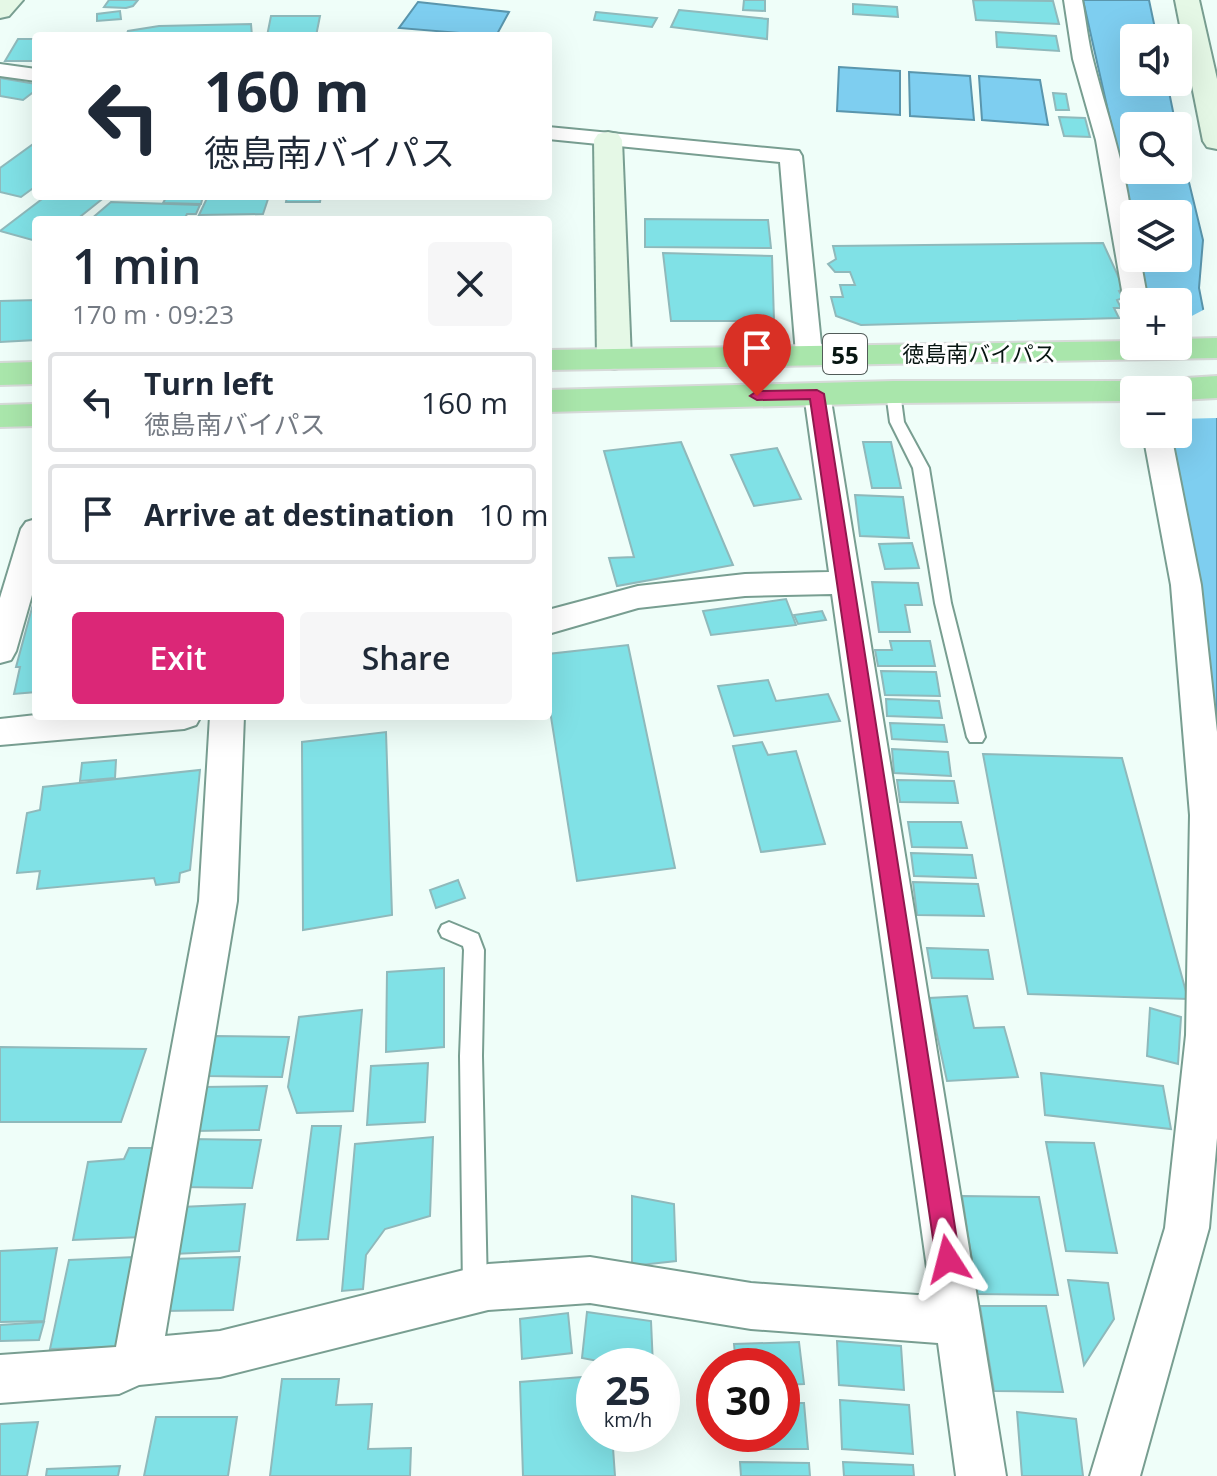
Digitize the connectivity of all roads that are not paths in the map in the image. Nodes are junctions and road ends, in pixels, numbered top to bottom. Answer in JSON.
{"nodes":[{"id":1,"x":11,"y":0,"type":"edge"},
{"id":2,"x":1073,"y":0,"type":"edge"},
{"id":3,"x":1187,"y":0,"type":"edge"},
{"id":4,"x":0,"y":11,"type":"edge"},
{"id":5,"x":0,"y":70,"type":"edge"},
{"id":6,"x":32,"y":74,"type":"edge"},
{"id":7,"x":552,"y":133,"type":"edge"},
{"id":8,"x":608,"y":140,"type":"junction"},
{"id":9,"x":1217,"y":141,"type":"edge"},
{"id":10,"x":1133,"y":288,"type":"edge"},
{"id":11,"x":1192,"y":348,"type":"edge"},
{"id":12,"x":1217,"y":348,"type":"edge"},
{"id":13,"x":1120,"y":349,"type":"edge"},
{"id":14,"x":809,"y":354,"type":"junction"},
{"id":15,"x":614,"y":359,"type":"junction"},
{"id":16,"x":552,"y":360,"type":"edge"},
{"id":17,"x":32,"y":373,"type":"edge"},
{"id":18,"x":0,"y":374,"type":"edge"},
{"id":19,"x":1217,"y":387,"type":"edge"},
{"id":20,"x":1192,"y":388,"type":"edge"},
{"id":21,"x":1120,"y":390,"type":"edge"},
{"id":22,"x":893,"y":392,"type":"junction"},
{"id":23,"x":817,"y":394,"type":"junction"},
{"id":24,"x":552,"y":401,"type":"edge"},
{"id":25,"x":32,"y":415,"type":"edge"},
{"id":26,"x":0,"y":416,"type":"edge"},
{"id":27,"x":1160,"y":448,"type":"edge"},
{"id":28,"x":32,"y":543,"type":"edge"},
{"id":29,"x":846,"y":583,"type":"junction"},
{"id":30,"x":552,"y":621,"type":"edge"},
{"id":31,"x":0,"y":651,"type":"edge"},
{"id":32,"x":138,"y":720,"type":"edge"},
{"id":33,"x":227,"y":720,"type":"edge"},
{"id":34,"x":0,"y":732,"type":"edge"},
{"id":35,"x":976,"y":737,"type":"dead end"},
{"id":36,"x":449,"y":931,"type":"dead end"},
{"id":37,"x":475,"y":1289,"type":"junction"},
{"id":38,"x":957,"y":1321,"type":"junction"},
{"id":39,"x":137,"y":1362,"type":"junction"},
{"id":40,"x":0,"y":1379,"type":"edge"},
{"id":41,"x":981,"y":1476,"type":"edge"},
{"id":42,"x":1115,"y":1476,"type":"edge"}],
"edges":[{"from":1,"to":4,"type":"street"},
{"from":2,"to":10,"type":"street"},
{"from":3,"to":9,"type":"street"},
{"from":5,"to":6,"type":"street"},
{"from":7,"to":8,"type":"street"},
{"from":8,"to":14,"type":"street"},
{"from":8,"to":15,"type":"street"},
{"from":11,"to":12,"type":"highway","name":"徳島南バイパス","number":"55"},
{"from":13,"to":14,"type":"highway","name":"徳島南バイパス","number":"55"},
{"from":14,"to":15,"type":"highway","name":"徳島南バイパス","number":"55"},
{"from":15,"to":16,"type":"highway","name":"徳島南バイパス","number":"55"},
{"from":17,"to":18,"type":"highway"},
{"from":19,"to":20,"type":"highway"},
{"from":21,"to":22,"type":"highway","name":"徳島南バイパス","number":"55"},
{"from":22,"to":23,"type":"highway","name":"徳島南バイパス","number":"55"},
{"from":22,"to":35,"type":"lane"},
{"from":23,"to":24,"type":"highway","name":"徳島南バイパス","number":"55"},
{"from":23,"to":29,"type":"street"},
{"from":25,"to":26,"type":"highway"},
{"from":27,"to":42,"type":"street"},
{"from":28,"to":31,"type":"street"},
{"from":29,"to":30,"type":"street"},
{"from":29,"to":38,"type":"street"},
{"from":32,"to":34,"type":"street"},
{"from":33,"to":39,"type":"street"},
{"from":36,"to":37,"type":"lane"},
{"from":37,"to":38,"type":"street"},
{"from":37,"to":39,"type":"street"},
{"from":38,"to":41,"type":"street"},
{"from":39,"to":40,"type":"street"}]}
